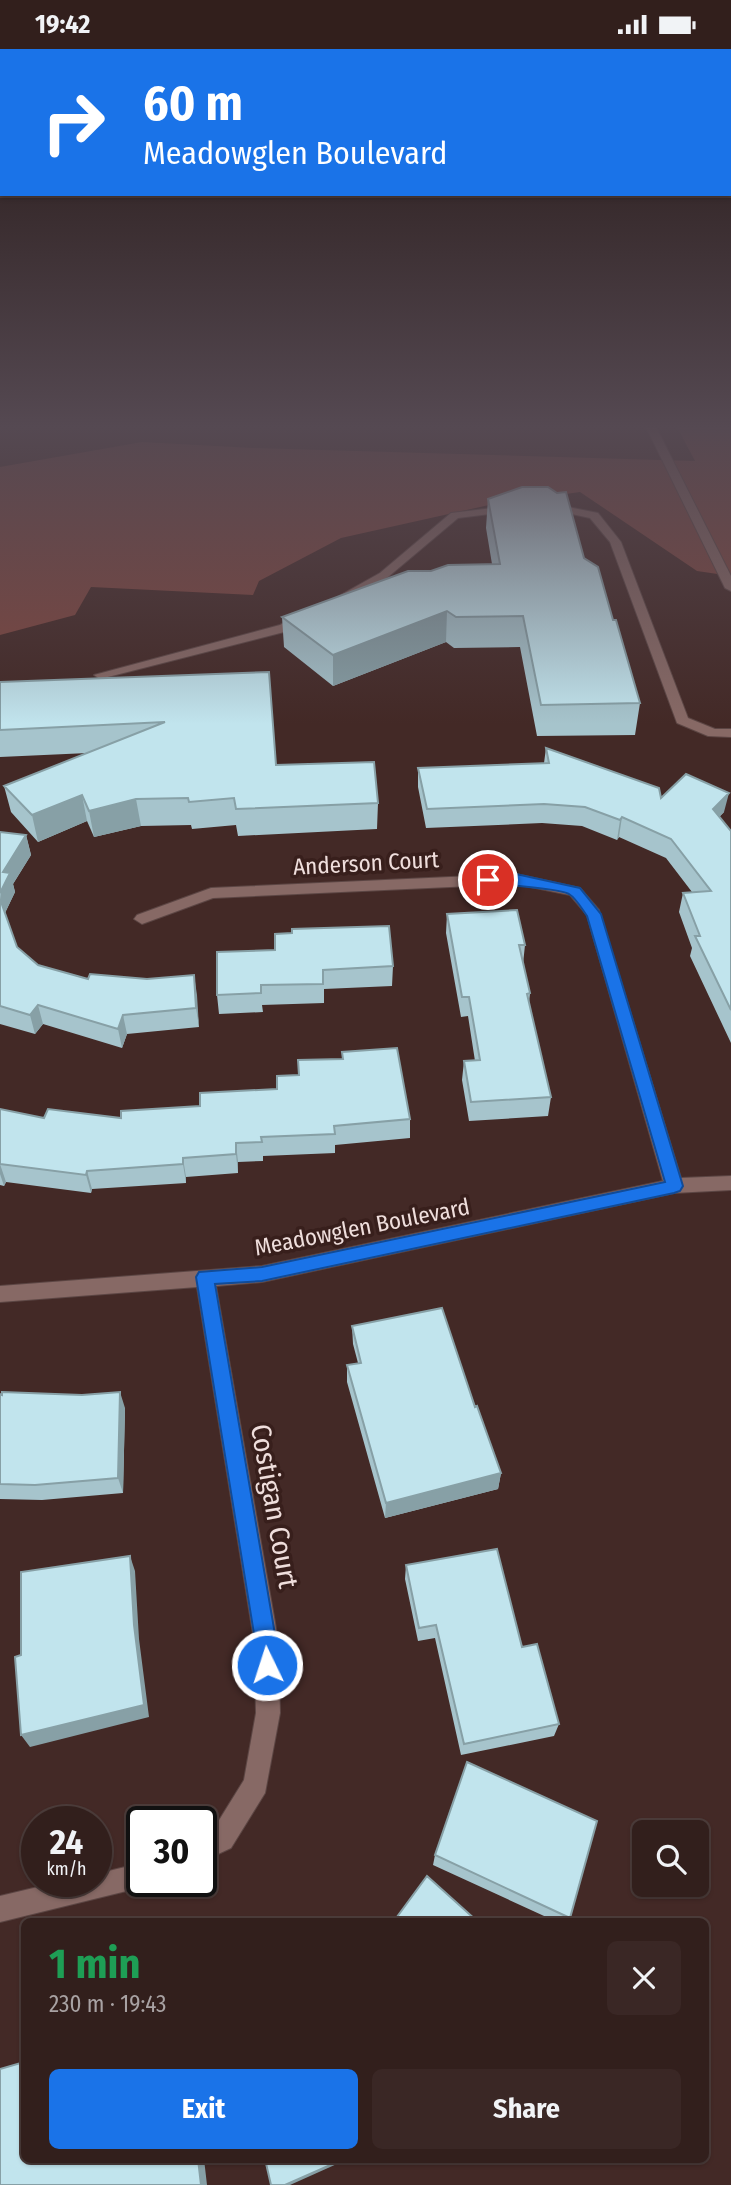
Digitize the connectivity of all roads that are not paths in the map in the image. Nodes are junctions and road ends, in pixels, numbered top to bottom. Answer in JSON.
{"nodes":[{"id":1,"x":444,"y":525,"type":"edge"},
{"id":2,"x":602,"y":525,"type":"edge"},
{"id":3,"x":700,"y":525,"type":"edge"},
{"id":4,"x":731,"y":588,"type":"edge"},
{"id":5,"x":100,"y":675,"type":"edge"},
{"id":6,"x":731,"y":733,"type":"edge"},
{"id":7,"x":142,"y":919,"type":"dead end"},
{"id":8,"x":731,"y":1183,"type":"edge"},
{"id":9,"x":674,"y":1186,"type":"junction"},
{"id":10,"x":205,"y":1277,"type":"junction"},
{"id":11,"x":0,"y":1294,"type":"edge"},
{"id":12,"x":217,"y":1841,"type":"edge"},
{"id":13,"x":126,"y":1880,"type":"edge"},
{"id":14,"x":0,"y":1909,"type":"edge"}],
"edges":[{"from":1,"to":5,"type":"street"},
{"from":2,"to":6,"type":"street"},
{"from":3,"to":4,"type":"street"},
{"from":7,"to":9,"type":"street","name":"Anderson Court"},
{"from":8,"to":9,"type":"street","name":"Meadowglen Boulevard"},
{"from":9,"to":10,"type":"street","name":"Meadowglen Boulevard"},
{"from":10,"to":11,"type":"street","name":"Meadowglen Boulevard"},
{"from":10,"to":12,"type":"street","name":"Costigan Court"},
{"from":13,"to":14,"type":"street"}]}
